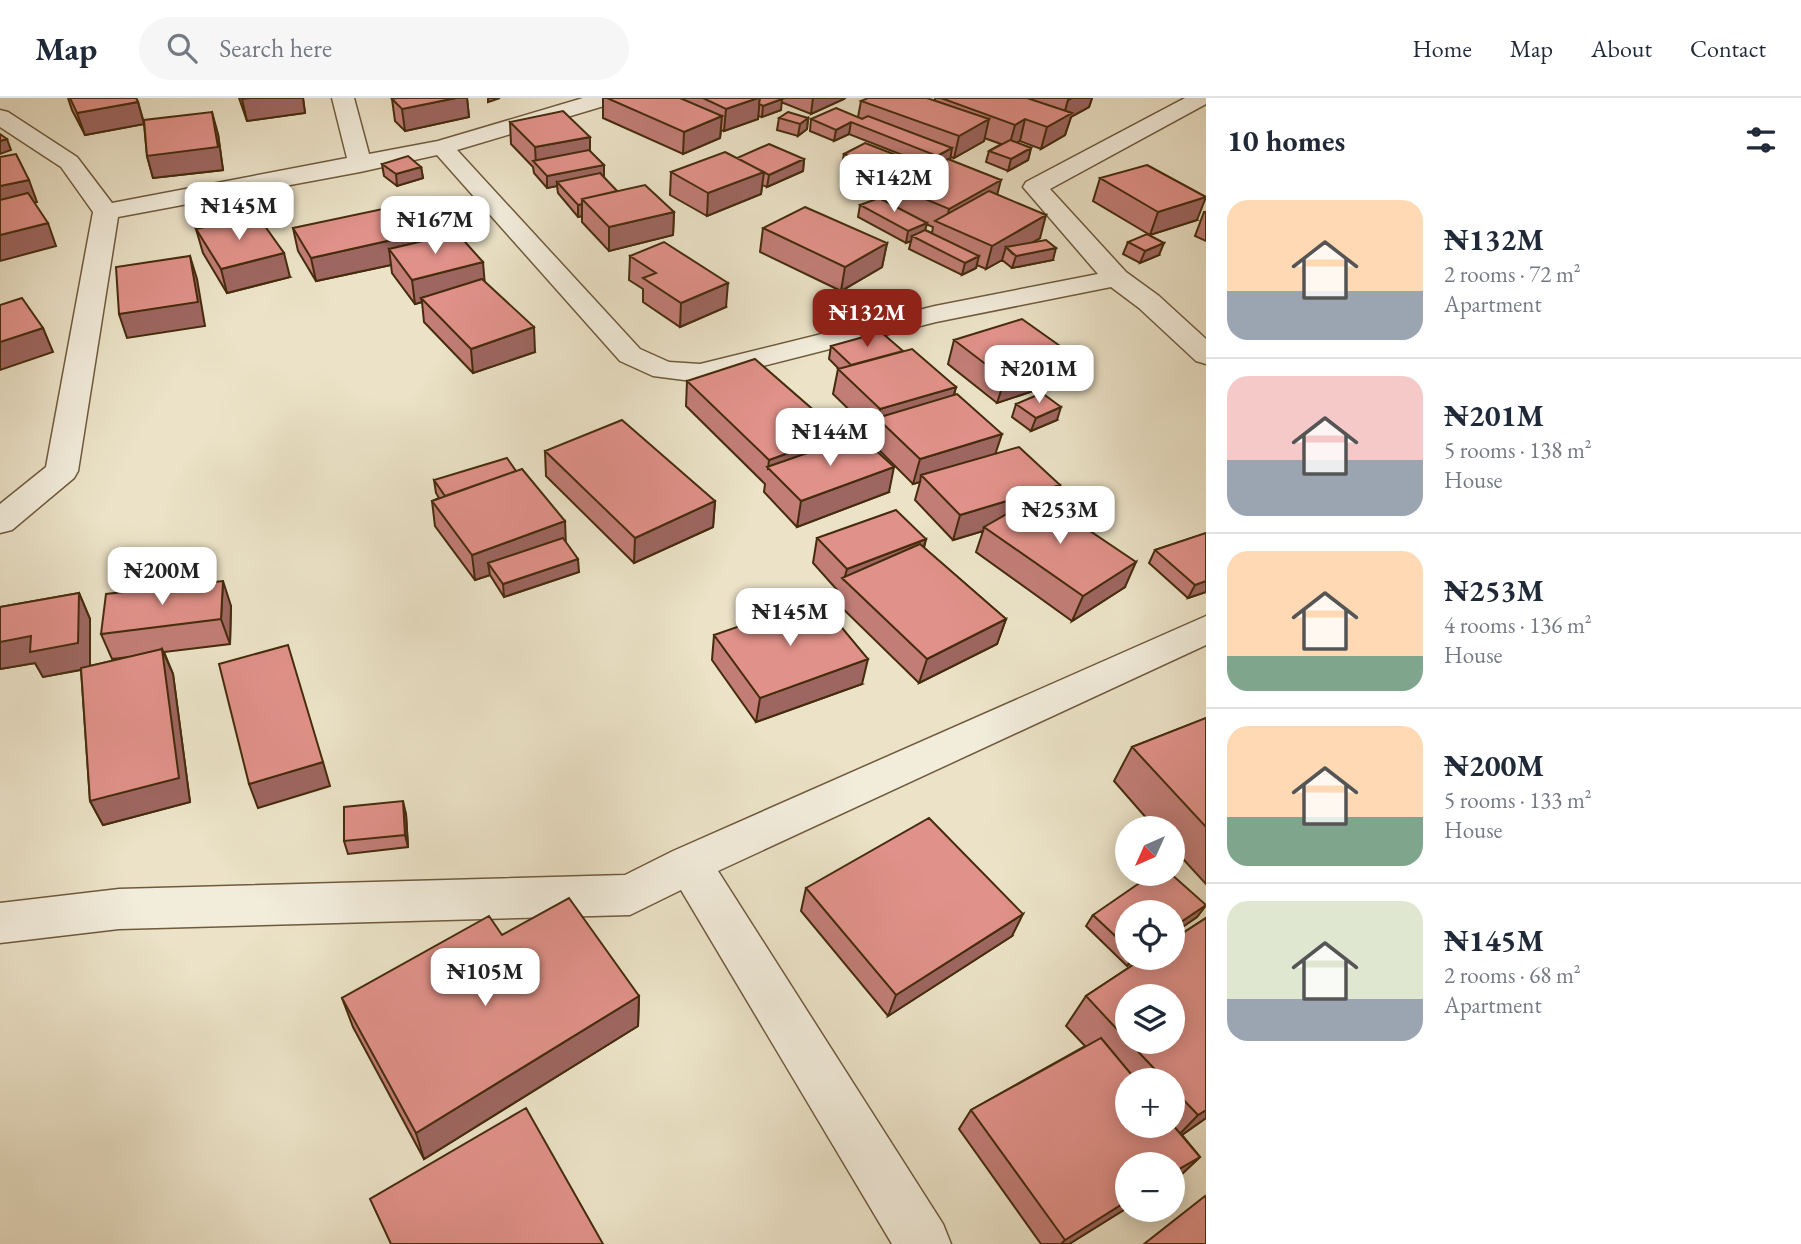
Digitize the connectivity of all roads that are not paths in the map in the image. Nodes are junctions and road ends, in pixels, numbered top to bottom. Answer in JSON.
{"nodes":[{"id":1,"x":343,"y":98,"type":"edge"},
{"id":2,"x":606,"y":98,"type":"edge"},
{"id":3,"x":1201,"y":98,"type":"edge"},
{"id":4,"x":0,"y":117,"type":"edge"},
{"id":5,"x":442,"y":146,"type":"junction"},
{"id":6,"x":360,"y":165,"type":"junction"},
{"id":7,"x":106,"y":212,"type":"junction"},
{"id":8,"x":1116,"y":278,"type":"junction"},
{"id":9,"x":1206,"y":355,"type":"edge"},
{"id":10,"x":0,"y":522,"type":"edge"},
{"id":11,"x":1206,"y":629,"type":"edge"},
{"id":12,"x":689,"y":864,"type":"junction"},
{"id":13,"x":0,"y":923,"type":"edge"},
{"id":14,"x":923,"y":1244,"type":"edge"}],
"edges":[{"from":1,"to":6,"type":"street"},
{"from":2,"to":5,"type":"street"},
{"from":3,"to":8,"type":"street"},
{"from":4,"to":7,"type":"street"},
{"from":5,"to":6,"type":"street"},
{"from":5,"to":8,"type":"street"},
{"from":6,"to":7,"type":"street"},
{"from":7,"to":10,"type":"street"},
{"from":8,"to":9,"type":"street"},
{"from":11,"to":12,"type":"street"},
{"from":12,"to":13,"type":"street"},
{"from":12,"to":14,"type":"street"}]}
